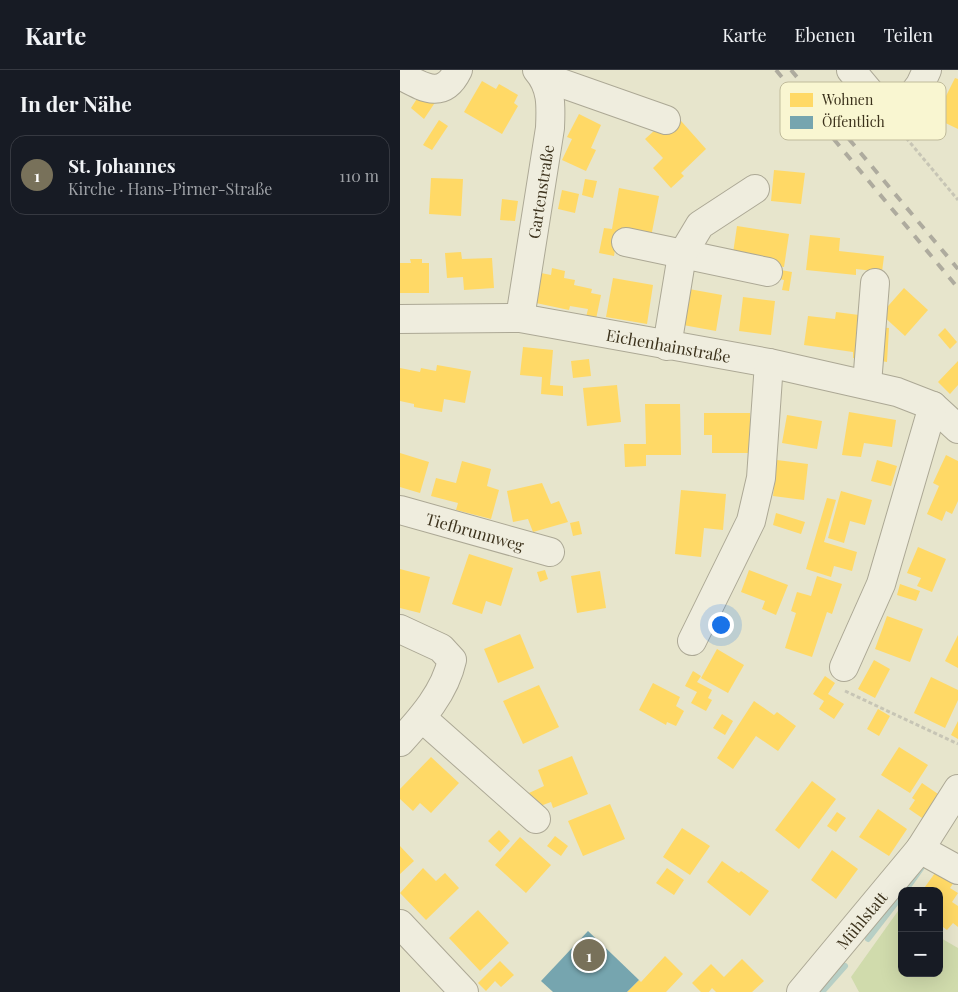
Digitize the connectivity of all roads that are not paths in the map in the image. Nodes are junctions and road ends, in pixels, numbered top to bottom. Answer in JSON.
{"nodes":[{"id":1,"x":458,"y":70,"type":"edge"},
{"id":2,"x":851,"y":70,"type":"edge"},
{"id":3,"x":927,"y":70,"type":"edge"},
{"id":4,"x":540,"y":74,"type":"edge"},
{"id":5,"x":400,"y":75,"type":"edge"},
{"id":6,"x":861,"y":82,"type":"edge"},
{"id":7,"x":921,"y":82,"type":"edge"},
{"id":8,"x":666,"y":120,"type":"dead end"},
{"id":9,"x":755,"y":189,"type":"dead end"},
{"id":10,"x":626,"y":242,"type":"dead end"},
{"id":11,"x":682,"y":255,"type":"junction"},
{"id":12,"x":768,"y":272,"type":"dead end"},
{"id":13,"x":875,"y":283,"type":"dead end"},
{"id":14,"x":520,"y":318,"type":"junction"},
{"id":15,"x":400,"y":319,"type":"edge"},
{"id":16,"x":667,"y":346,"type":"junction"},
{"id":17,"x":769,"y":363,"type":"junction"},
{"id":18,"x":867,"y":384,"type":"junction"},
{"id":19,"x":933,"y":406,"type":"junction"},
{"id":20,"x":958,"y":429,"type":"edge"},
{"id":21,"x":400,"y":510,"type":"edge"},
{"id":22,"x":550,"y":552,"type":"dead end"},
{"id":23,"x":400,"y":629,"type":"edge"},
{"id":24,"x":692,"y":642,"type":"dead end"},
{"id":25,"x":844,"y":667,"type":"road end"},
{"id":26,"x":422,"y":718,"type":"junction"},
{"id":27,"x":400,"y":742,"type":"edge"},
{"id":28,"x":958,"y":789,"type":"edge"},
{"id":29,"x":536,"y":819,"type":"dead end"},
{"id":30,"x":920,"y":848,"type":"junction"},
{"id":31,"x":958,"y":870,"type":"edge"},
{"id":32,"x":400,"y":924,"type":"edge"},
{"id":33,"x":464,"y":992,"type":"edge"},
{"id":34,"x":801,"y":992,"type":"edge"}],
"edges":[{"from":1,"to":5,"type":"street"},
{"from":2,"to":6,"type":"street"},
{"from":3,"to":7,"type":"street"},
{"from":4,"to":8,"type":"street"},
{"from":4,"to":14,"type":"street","name":"Gartenstraße"},
{"from":9,"to":11,"type":"street"},
{"from":10,"to":11,"type":"street"},
{"from":11,"to":12,"type":"street"},
{"from":11,"to":16,"type":"street"},
{"from":13,"to":18,"type":"street"},
{"from":14,"to":15,"type":"street","name":"Eichenhainstraße"},
{"from":14,"to":16,"type":"street","name":"Eichenhainstraße"},
{"from":16,"to":17,"type":"street","name":"Eichenhainstraße"},
{"from":17,"to":18,"type":"street","name":"Eichenhainstraße"},
{"from":17,"to":24,"type":"street"},
{"from":18,"to":19,"type":"street","name":"Eichenhainstraße"},
{"from":19,"to":20,"type":"street","name":"Eichenhainstraße"},
{"from":19,"to":25,"type":"street"},
{"from":21,"to":22,"type":"street","name":"Tiefbrunnweg"},
{"from":23,"to":26,"type":"street"},
{"from":26,"to":27,"type":"street"},
{"from":26,"to":29,"type":"street"},
{"from":28,"to":30,"type":"street","name":"Mühlstatt"},
{"from":30,"to":31,"type":"street"},
{"from":30,"to":34,"type":"street","name":"Mühlstatt"},
{"from":32,"to":33,"type":"street"}]}
